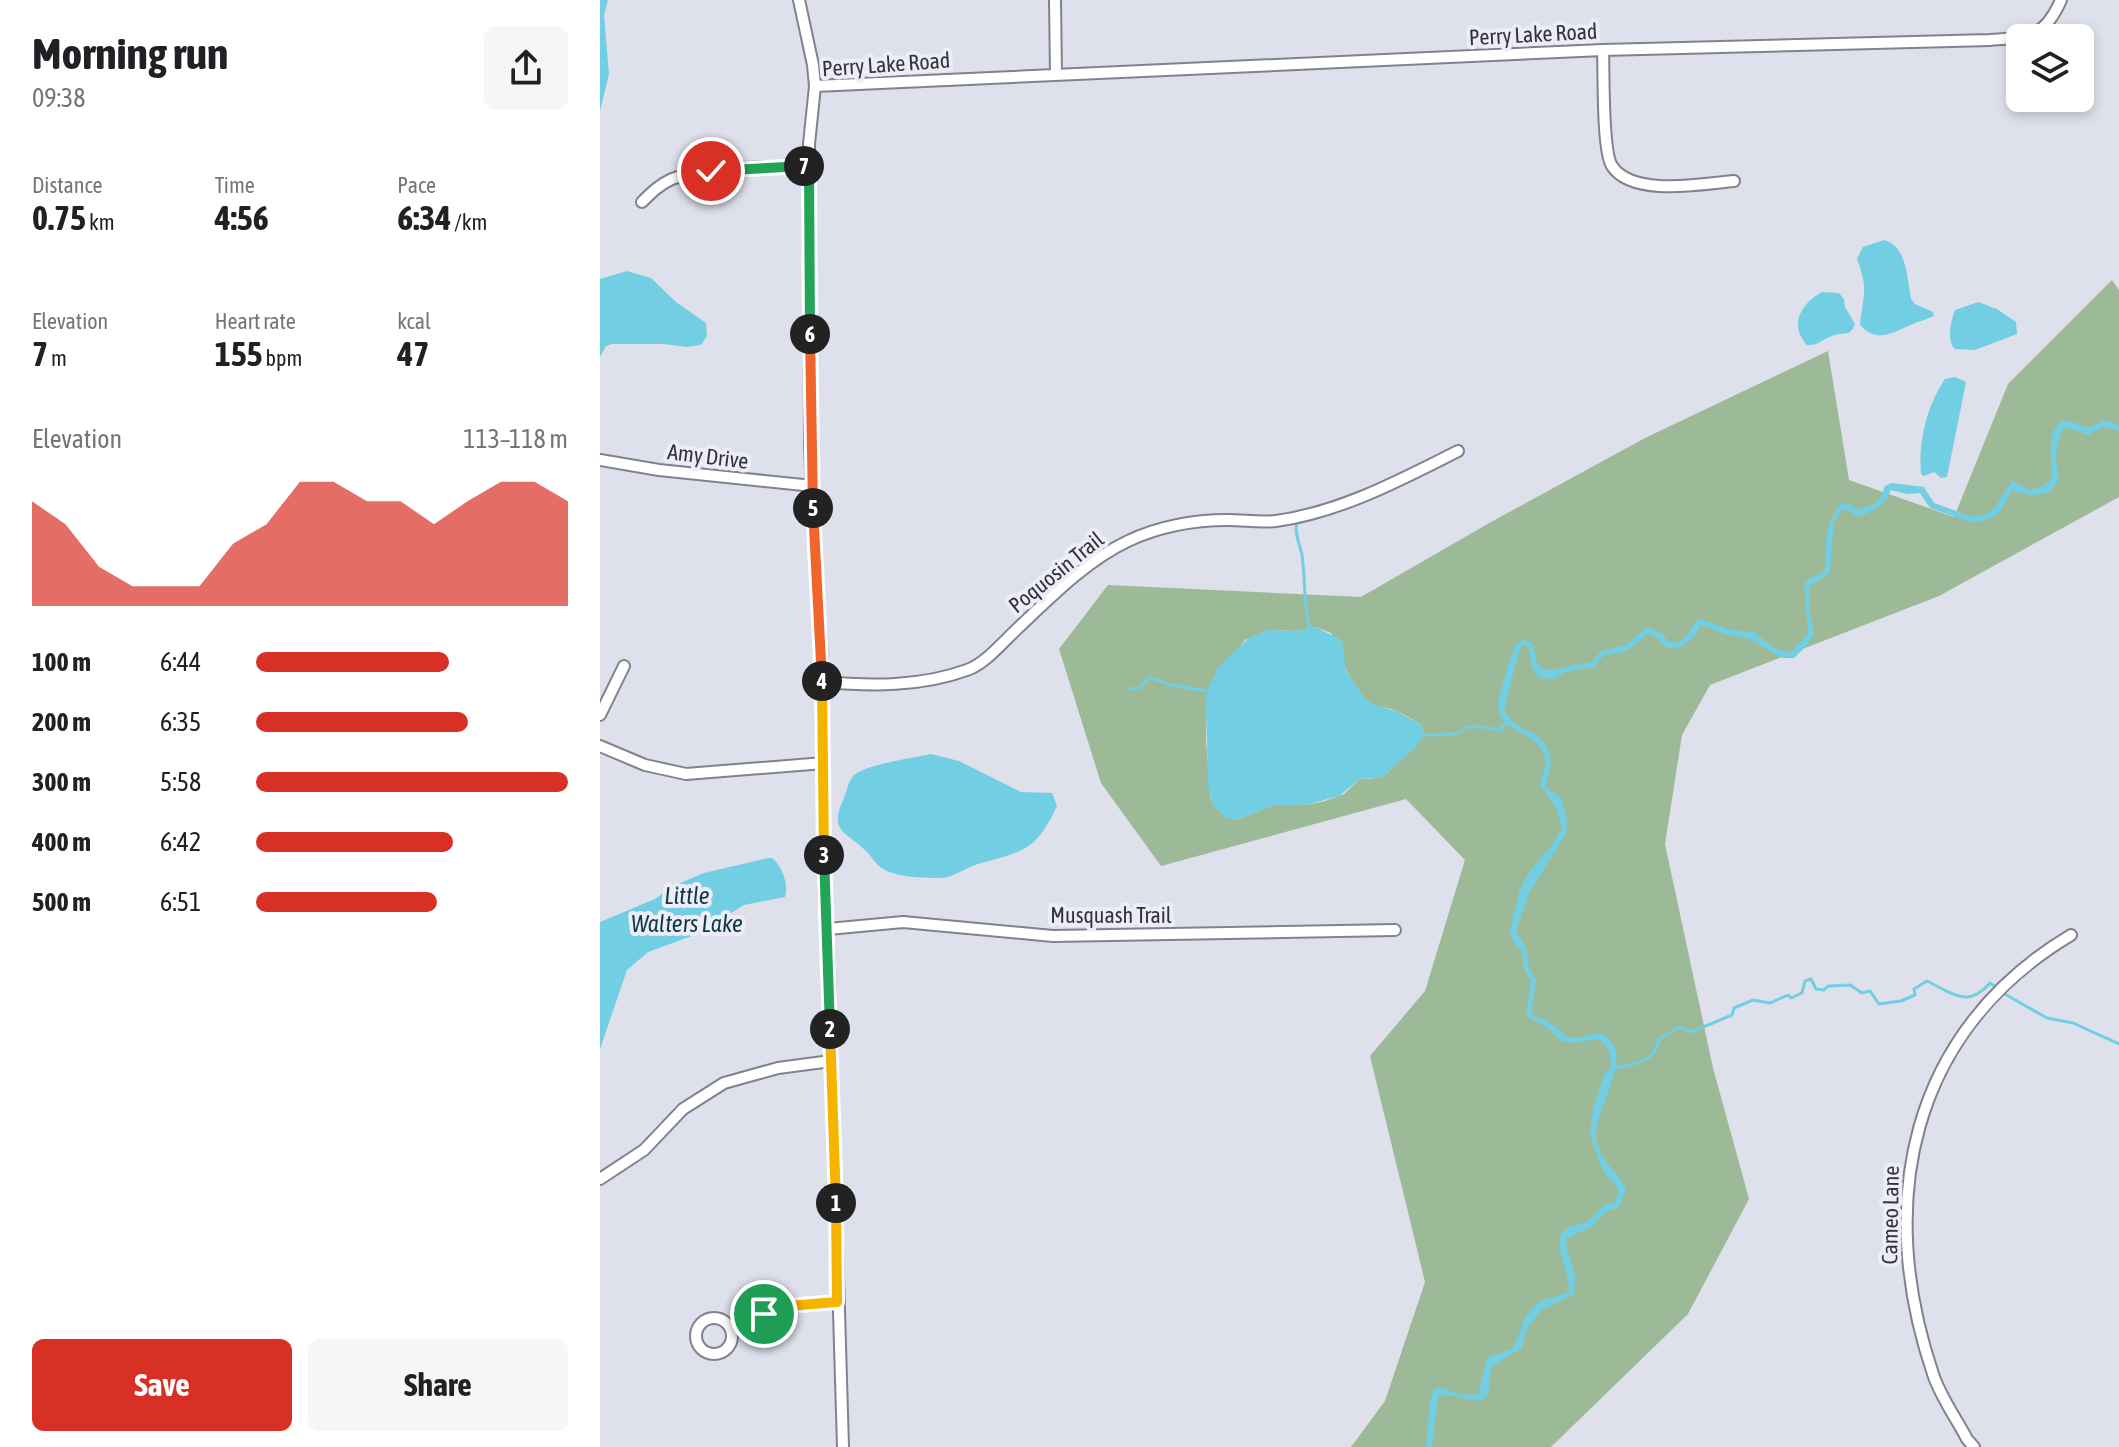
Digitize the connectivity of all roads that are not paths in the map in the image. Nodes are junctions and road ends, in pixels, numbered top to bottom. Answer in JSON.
{"nodes":[{"id":1,"x":799,"y":0,"type":"edge"},
{"id":2,"x":1055,"y":0,"type":"edge"},
{"id":3,"x":2061,"y":0,"type":"edge"},
{"id":4,"x":1603,"y":50,"type":"junction"},
{"id":5,"x":1056,"y":74,"type":"junction"},
{"id":6,"x":815,"y":86,"type":"junction"},
{"id":7,"x":809,"y":166,"type":"junction"},
{"id":8,"x":1734,"y":181,"type":"dead end"},
{"id":9,"x":642,"y":202,"type":"dead end"},
{"id":10,"x":1458,"y":451,"type":"dead end"},
{"id":11,"x":600,"y":460,"type":"edge"},
{"id":12,"x":813,"y":486,"type":"junction"},
{"id":13,"x":624,"y":666,"type":"dead end"},
{"id":14,"x":822,"y":682,"type":"junction"},
{"id":15,"x":600,"y":715,"type":"edge"},
{"id":16,"x":600,"y":746,"type":"edge"},
{"id":17,"x":824,"y":763,"type":"junction"},
{"id":18,"x":828,"y":929,"type":"junction"},
{"id":19,"x":1395,"y":930,"type":"dead end"},
{"id":20,"x":2071,"y":935,"type":"dead end"},
{"id":21,"x":831,"y":1061,"type":"junction"},
{"id":22,"x":600,"y":1179,"type":"edge"},
{"id":23,"x":837,"y":1302,"type":"junction"},
{"id":24,"x":731,"y":1328,"type":"dead end"},
{"id":25,"x":843,"y":1447,"type":"edge"},
{"id":26,"x":1974,"y":1447,"type":"edge"}],
"edges":[{"from":1,"to":6,"type":"street"},
{"from":2,"to":5,"type":"street"},
{"from":3,"to":4,"type":"street","name":"Perry Lake Road"},
{"from":4,"to":5,"type":"street","name":"Perry Lake Road"},
{"from":4,"to":8,"type":"street"},
{"from":5,"to":6,"type":"street","name":"Perry Lake Road"},
{"from":6,"to":7,"type":"street","name":"Perry Lake Road"},
{"from":7,"to":9,"type":"street"},
{"from":7,"to":12,"type":"street","name":"Perry Lake Road"},
{"from":10,"to":14,"type":"street","name":"Poquosin Trail"},
{"from":11,"to":12,"type":"street","name":"Amy Drive"},
{"from":12,"to":14,"type":"street","name":"Perry Lake Road"},
{"from":13,"to":15,"type":"street"},
{"from":14,"to":17,"type":"street","name":"Perry Lake Road"},
{"from":16,"to":17,"type":"street"},
{"from":17,"to":18,"type":"street","name":"Perry Lake Road"},
{"from":18,"to":19,"type":"street","name":"Musquash Trail"},
{"from":18,"to":21,"type":"street","name":"Perry Lake Road"},
{"from":20,"to":26,"type":"street","name":"Cameo Lane"},
{"from":21,"to":22,"type":"street"},
{"from":21,"to":23,"type":"street","name":"Perry Lake Road"},
{"from":23,"to":24,"type":"street"},
{"from":23,"to":25,"type":"street","name":"Perry Lake Road"}]}
